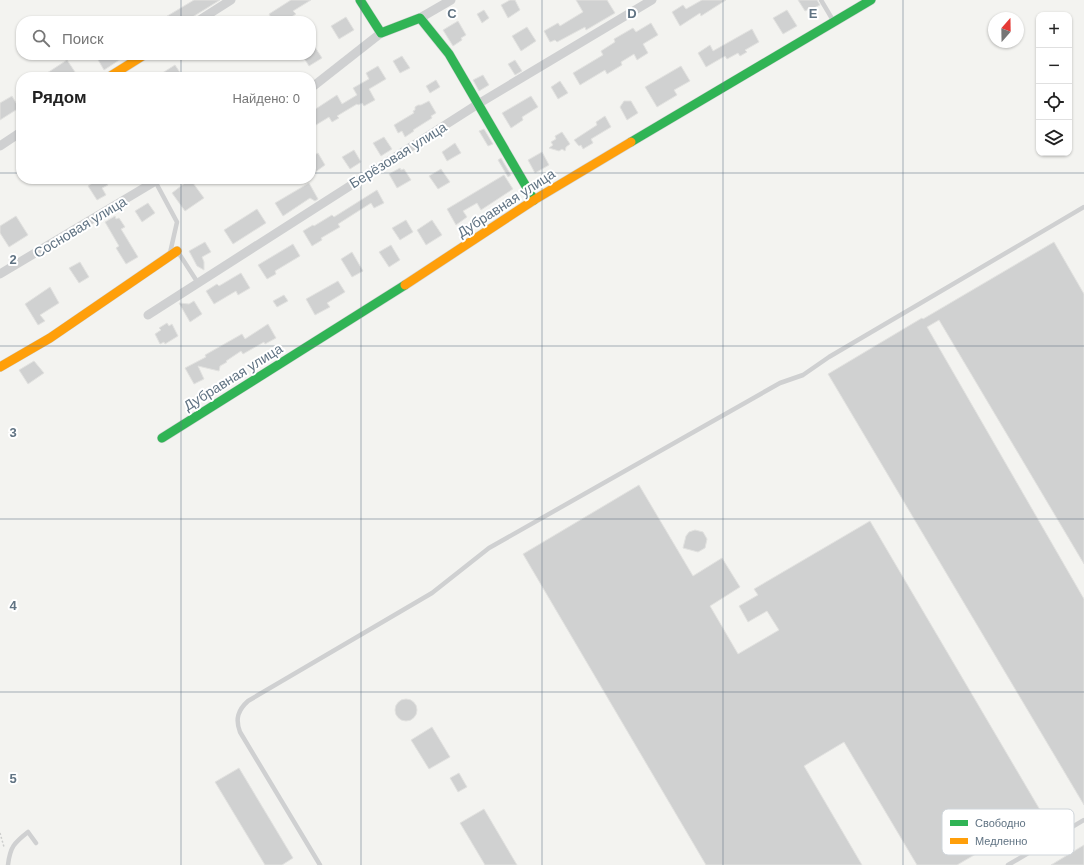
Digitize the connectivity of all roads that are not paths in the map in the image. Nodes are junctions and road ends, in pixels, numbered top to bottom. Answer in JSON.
{"nodes":[{"id":1,"x":232,"y":0,"type":"edge"},
{"id":2,"x":360,"y":0,"type":"edge"},
{"id":3,"x":450,"y":0,"type":"edge"},
{"id":4,"x":652,"y":0,"type":"edge"},
{"id":5,"x":821,"y":0,"type":"edge"},
{"id":6,"x":871,"y":0,"type":"edge"},
{"id":7,"x":206,"y":16,"type":"edge"},
{"id":8,"x":420,"y":18,"type":"junction"},
{"id":9,"x":834,"y":22,"type":"junction"},
{"id":10,"x":381,"y":32,"type":"junction"},
{"id":11,"x":136,"y":60,"type":"edge"},
{"id":12,"x":117,"y":72,"type":"edge"},
{"id":13,"x":316,"y":84,"type":"edge"},
{"id":14,"x":478,"y":104,"type":"junction"},
{"id":15,"x":16,"y":135,"type":"edge"},
{"id":16,"x":0,"y":146,"type":"edge"},
{"id":17,"x":150,"y":184,"type":"edge"},
{"id":18,"x":159,"y":184,"type":"edge"},
{"id":19,"x":534,"y":200,"type":"junction"},
{"id":20,"x":1084,"y":206,"type":"edge"},
{"id":21,"x":173,"y":254,"type":"junction"},
{"id":22,"x":0,"y":274,"type":"edge"},
{"id":23,"x":198,"y":282,"type":"junction"},
{"id":24,"x":148,"y":314,"type":"dead end"},
{"id":25,"x":0,"y":366,"type":"edge"},
{"id":26,"x":162,"y":438,"type":"dead end"},
{"id":27,"x":1084,"y":820,"type":"edge"},
{"id":28,"x":1074,"y":826,"type":"edge"},
{"id":29,"x":36,"y":843,"type":"dead end"},
{"id":30,"x":1025,"y":855,"type":"edge"},
{"id":31,"x":8,"y":862,"type":"edge"},
{"id":32,"x":320,"y":865,"type":"edge"},
{"id":33,"x":1008,"y":865,"type":"edge"}],
"edges":[{"from":1,"to":7,"type":"street"},
{"from":2,"to":10,"type":"street"},
{"from":3,"to":8,"type":"street"},
{"from":4,"to":14,"type":"street","name":"Берёзовая улица"},
{"from":5,"to":9,"type":"lane"},
{"from":6,"to":9,"type":"street","name":"Дубравная улица"},
{"from":8,"to":10,"type":"street"},
{"from":8,"to":14,"type":"street"},
{"from":9,"to":19,"type":"street","name":"Дубравная улица"},
{"from":10,"to":13,"type":"street"},
{"from":11,"to":12,"type":"street"},
{"from":14,"to":19,"type":"street"},
{"from":14,"to":23,"type":"street","name":"Берёзовая улица"},
{"from":15,"to":16,"type":"street"},
{"from":17,"to":22,"type":"street","name":"Сосновая улица"},
{"from":18,"to":21,"type":"lane"},
{"from":19,"to":26,"type":"street","name":"Дубравная улица"},
{"from":20,"to":32,"type":"lane"},
{"from":21,"to":23,"type":"lane"},
{"from":21,"to":25,"type":"street"},
{"from":23,"to":24,"type":"street","name":"Берёзовая улица"},
{"from":27,"to":28,"type":"lane"},
{"from":29,"to":31,"type":"lane"},
{"from":30,"to":33,"type":"lane"}]}
